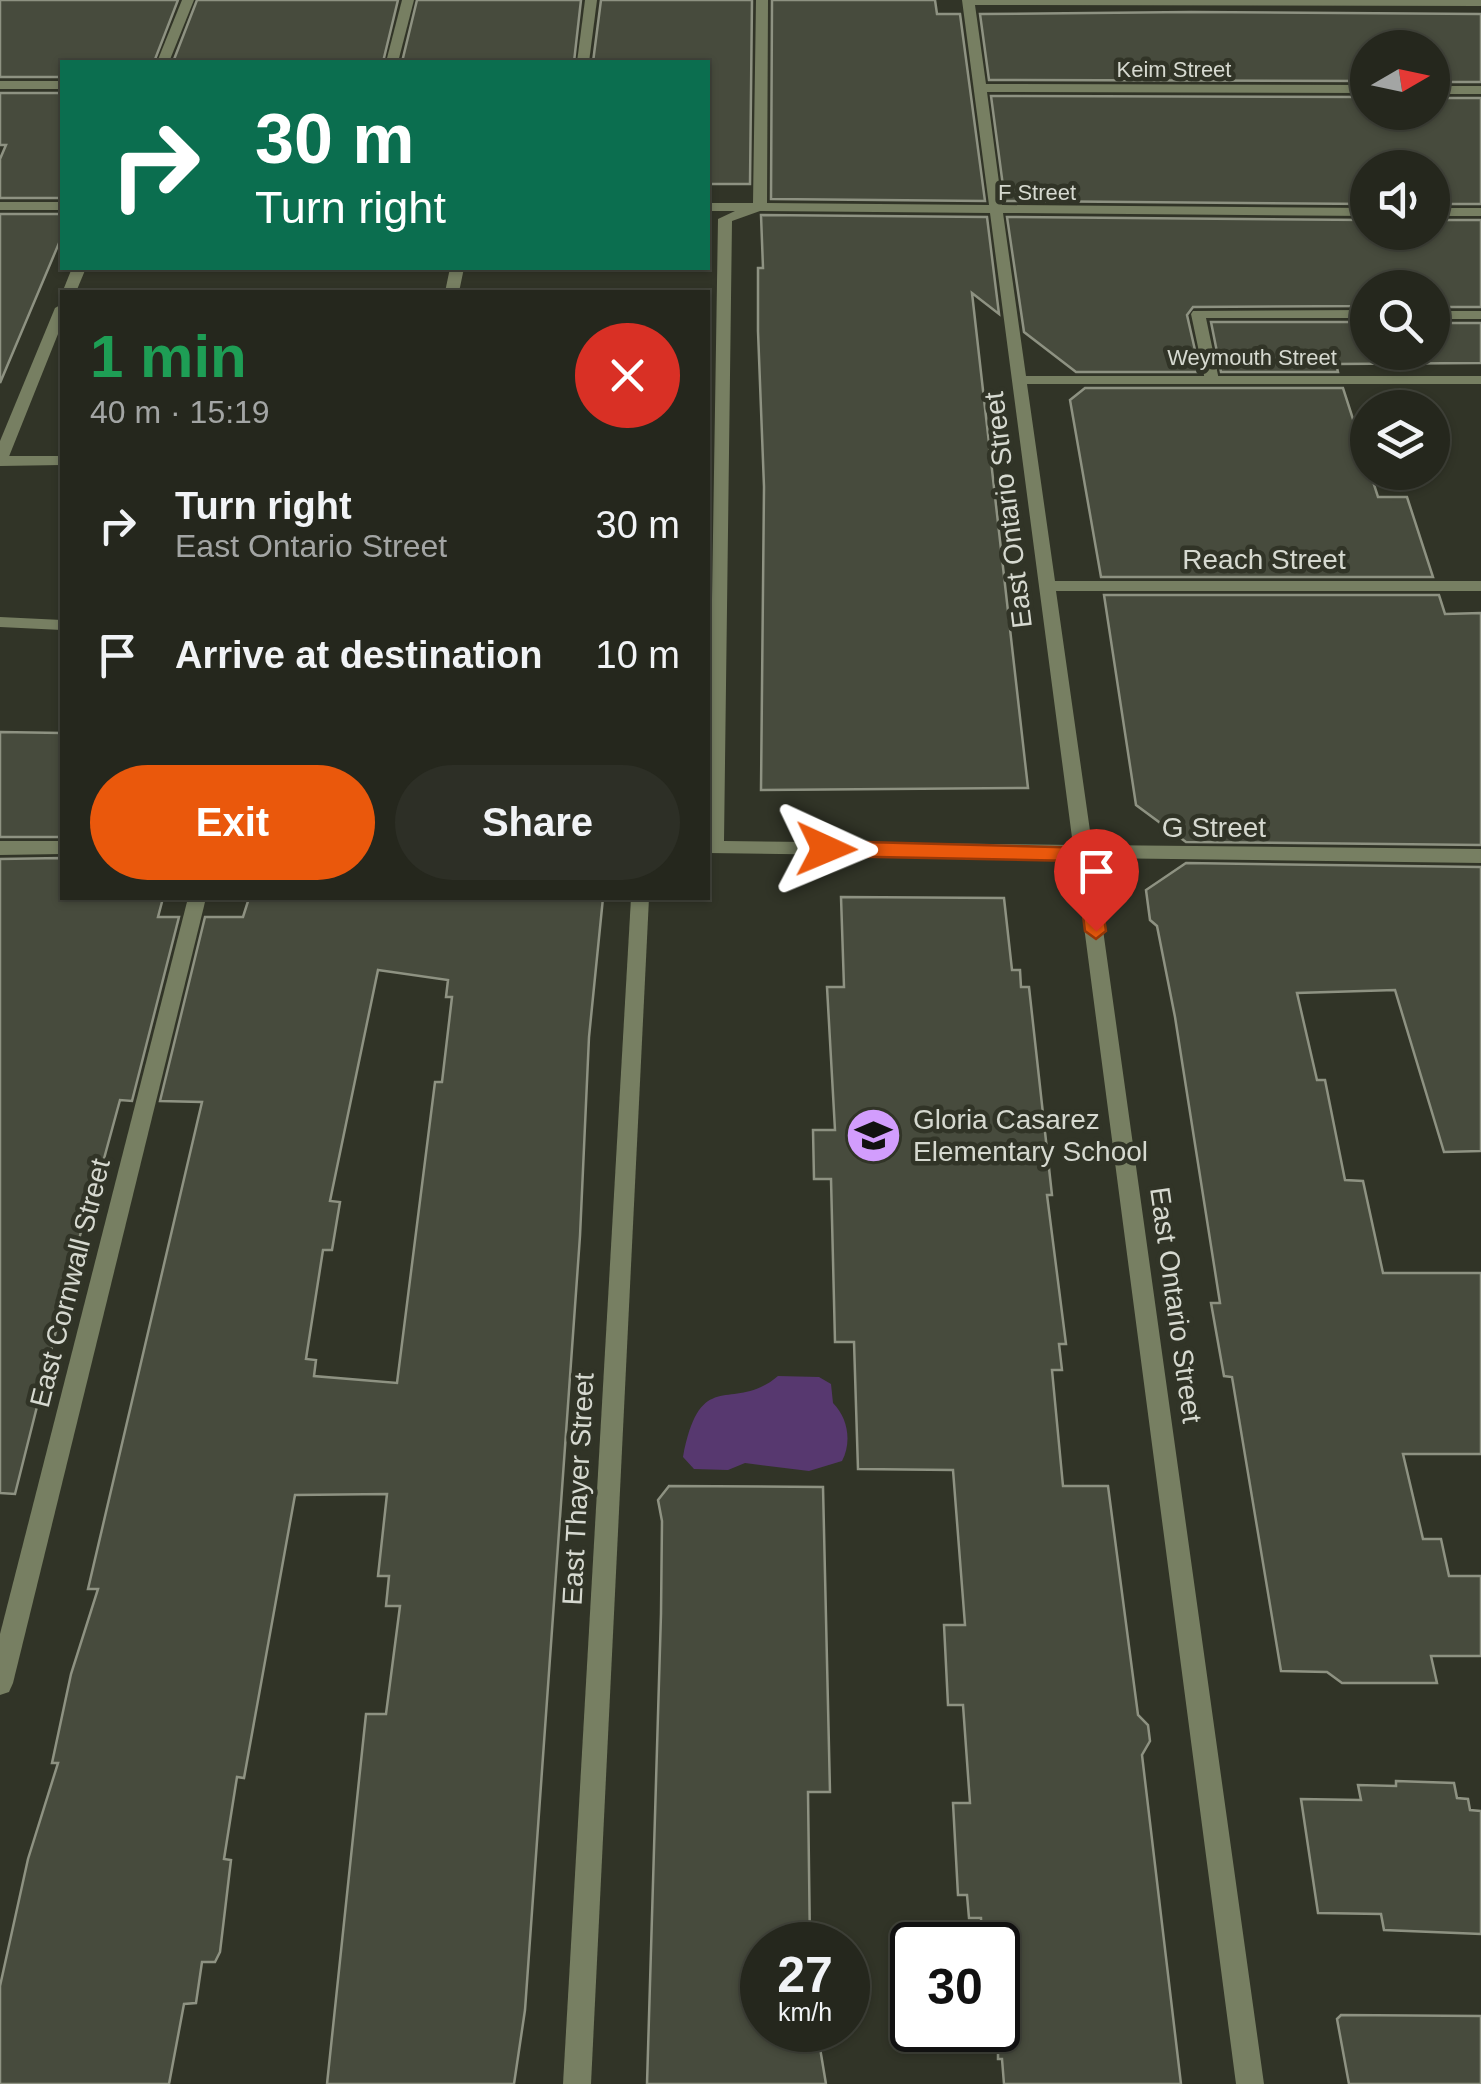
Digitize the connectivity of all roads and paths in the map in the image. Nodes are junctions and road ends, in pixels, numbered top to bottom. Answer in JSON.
{"nodes":[{"id":1,"x":188,"y":0,"type":"edge"},
{"id":2,"x":408,"y":0,"type":"edge"},
{"id":3,"x":592,"y":0,"type":"edge"},
{"id":4,"x":762,"y":0,"type":"edge"},
{"id":5,"x":968,"y":1,"type":"edge"},
{"id":6,"x":1481,"y":3,"type":"edge"},
{"id":7,"x":164,"y":60,"type":"edge"},
{"id":8,"x":393,"y":60,"type":"edge"},
{"id":9,"x":583,"y":60,"type":"edge"},
{"id":10,"x":0,"y":85,"type":"edge"},
{"id":11,"x":60,"y":85,"type":"edge"},
{"id":12,"x":980,"y":88,"type":"junction"},
{"id":13,"x":1350,"y":89,"type":"edge"},
{"id":14,"x":1450,"y":90,"type":"edge"},
{"id":15,"x":1481,"y":90,"type":"edge"},
{"id":16,"x":0,"y":206,"type":"edge"},
{"id":17,"x":60,"y":206,"type":"edge"},
{"id":18,"x":710,"y":207,"type":"edge"},
{"id":19,"x":760,"y":208,"type":"junction"},
{"id":20,"x":996,"y":212,"type":"junction"},
{"id":21,"x":1350,"y":212,"type":"edge"},
{"id":22,"x":1450,"y":212,"type":"edge"},
{"id":23,"x":1481,"y":212,"type":"edge"},
{"id":24,"x":60,"y":313,"type":"edge"},
{"id":25,"x":1350,"y":314,"type":"edge"},
{"id":26,"x":1450,"y":314,"type":"edge"},
{"id":27,"x":1481,"y":315,"type":"edge"},
{"id":28,"x":1023,"y":380,"type":"junction"},
{"id":29,"x":1212,"y":380,"type":"junction"},
{"id":30,"x":1481,"y":380,"type":"edge"},
{"id":31,"x":0,"y":460,"type":"edge"},
{"id":32,"x":60,"y":461,"type":"edge"},
{"id":33,"x":1046,"y":586,"type":"junction"},
{"id":34,"x":1481,"y":586,"type":"edge"},
{"id":35,"x":0,"y":622,"type":"edge"},
{"id":36,"x":60,"y":624,"type":"edge"},
{"id":37,"x":711,"y":847,"type":"edge"},
{"id":38,"x":0,"y":848,"type":"edge"},
{"id":39,"x":60,"y":848,"type":"edge"},
{"id":40,"x":1085,"y":854,"type":"junction"},
{"id":41,"x":1481,"y":856,"type":"edge"},
{"id":42,"x":197,"y":900,"type":"edge"},
{"id":43,"x":640,"y":900,"type":"edge"},
{"id":44,"x":0,"y":1682,"type":"edge"},
{"id":45,"x":577,"y":2084,"type":"edge"},
{"id":46,"x":1250,"y":2084,"type":"edge"}],
"edges":[{"from":1,"to":7,"type":"street"},
{"from":2,"to":8,"type":"street"},
{"from":3,"to":9,"type":"street"},
{"from":4,"to":19,"type":"street"},
{"from":5,"to":6,"type":"street"},
{"from":5,"to":12,"type":"street","name":"East Ontario Street"},
{"from":10,"to":11,"type":"street"},
{"from":12,"to":13,"type":"street","name":"Keim Street"},
{"from":12,"to":20,"type":"street","name":"East Ontario Street"},
{"from":14,"to":15,"type":"street"},
{"from":16,"to":17,"type":"street"},
{"from":18,"to":19,"type":"street","name":"F Street"},
{"from":19,"to":20,"type":"street","name":"F Street"},
{"from":19,"to":37,"type":"street"},
{"from":20,"to":21,"type":"street","name":"F Street"},
{"from":20,"to":28,"type":"street","name":"East Ontario Street"},
{"from":22,"to":23,"type":"street"},
{"from":24,"to":31,"type":"street"},
{"from":25,"to":29,"type":"street"},
{"from":26,"to":27,"type":"street"},
{"from":28,"to":29,"type":"street","name":"Weymouth Street"},
{"from":28,"to":33,"type":"street","name":"East Ontario Street"},
{"from":29,"to":30,"type":"street","name":"Weymouth Street"},
{"from":31,"to":32,"type":"street"},
{"from":33,"to":34,"type":"street","name":"Reach Street"},
{"from":33,"to":40,"type":"street","name":"East Ontario Street"},
{"from":35,"to":36,"type":"street"},
{"from":37,"to":40,"type":"street","name":"G Street"},
{"from":38,"to":39,"type":"street"},
{"from":40,"to":41,"type":"street","name":"G Street"},
{"from":40,"to":46,"type":"street","name":"East Ontario Street"},
{"from":42,"to":44,"type":"street","name":"East Cornwall Street"},
{"from":43,"to":45,"type":"street","name":"East Thayer Street"}]}
